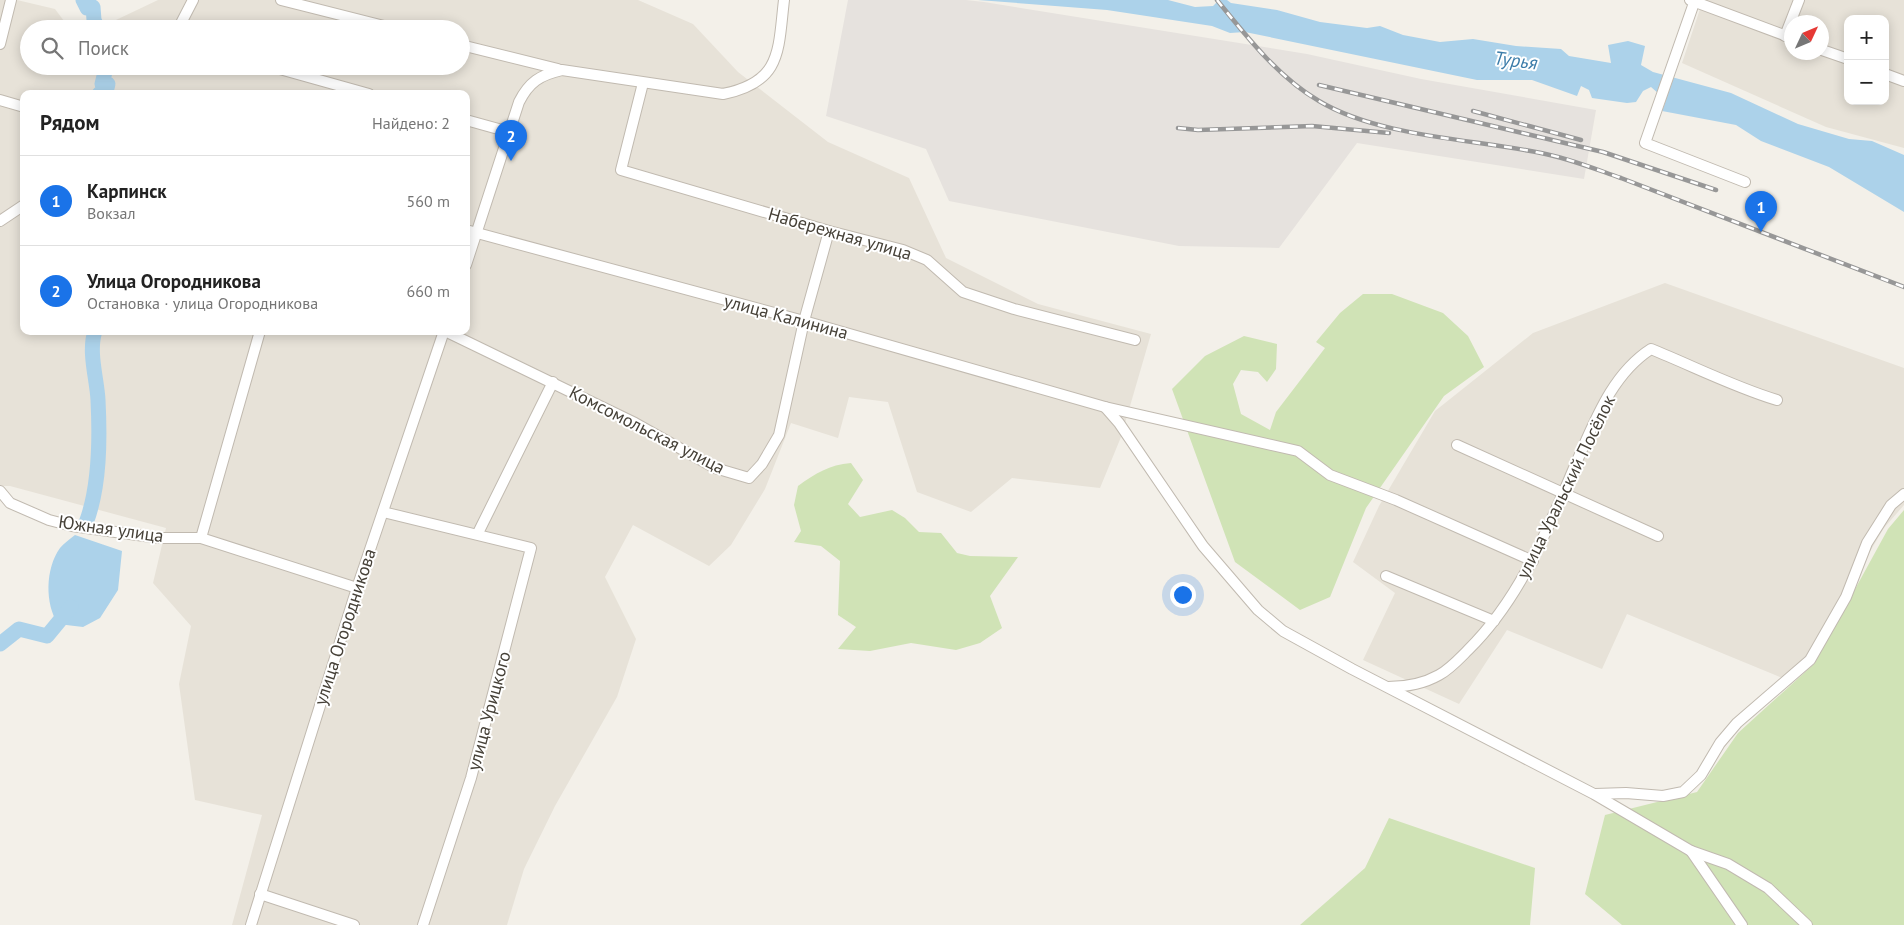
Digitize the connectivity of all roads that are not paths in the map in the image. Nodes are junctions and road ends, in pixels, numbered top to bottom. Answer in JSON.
{"nodes":[{"id":1,"x":11,"y":0,"type":"edge"},
{"id":2,"x":193,"y":0,"type":"edge"},
{"id":3,"x":281,"y":0,"type":"edge"},
{"id":4,"x":784,"y":0,"type":"edge"},
{"id":5,"x":1693,"y":0,"type":"edge"},
{"id":6,"x":1799,"y":0,"type":"edge"},
{"id":7,"x":1795,"y":15,"type":"edge"},
{"id":8,"x":183,"y":20,"type":"edge"},
{"id":9,"x":360,"y":20,"type":"edge"},
{"id":10,"x":1784,"y":35,"type":"edge"},
{"id":11,"x":0,"y":44,"type":"edge"},
{"id":12,"x":470,"y":47,"type":"edge"},
{"id":13,"x":1829,"y":53,"type":"edge"},
{"id":14,"x":1844,"y":58,"type":"edge"},
{"id":15,"x":562,"y":70,"type":"junction"},
{"id":16,"x":301,"y":75,"type":"edge"},
{"id":17,"x":1889,"y":75,"type":"edge"},
{"id":18,"x":1904,"y":81,"type":"edge"},
{"id":19,"x":643,"y":82,"type":"junction"},
{"id":20,"x":355,"y":90,"type":"edge"},
{"id":21,"x":0,"y":100,"type":"edge"},
{"id":22,"x":20,"y":106,"type":"edge"},
{"id":23,"x":470,"y":121,"type":"edge"},
{"id":24,"x":509,"y":132,"type":"junction"},
{"id":25,"x":1745,"y":182,"type":"dead end"},
{"id":26,"x":20,"y":208,"type":"edge"},
{"id":27,"x":0,"y":221,"type":"edge"},
{"id":28,"x":470,"y":231,"type":"edge"},
{"id":29,"x":829,"y":232,"type":"junction"},
{"id":30,"x":477,"y":233,"type":"junction"},
{"id":31,"x":470,"y":253,"type":"edge"},
{"id":32,"x":804,"y":322,"type":"junction"},
{"id":33,"x":259,"y":335,"type":"edge"},
{"id":34,"x":443,"y":335,"type":"edge"},
{"id":35,"x":453,"y":335,"type":"edge"},
{"id":36,"x":1135,"y":340,"type":"dead end"},
{"id":37,"x":553,"y":382,"type":"junction"},
{"id":38,"x":1777,"y":400,"type":"dead end"},
{"id":39,"x":1105,"y":407,"type":"junction"},
{"id":40,"x":1457,"y":444,"type":"dead end"},
{"id":41,"x":0,"y":491,"type":"edge"},
{"id":42,"x":1564,"y":492,"type":"junction"},
{"id":43,"x":1904,"y":494,"type":"edge"},
{"id":44,"x":383,"y":512,"type":"junction"},
{"id":45,"x":478,"y":533,"type":"junction"},
{"id":46,"x":1658,"y":536,"type":"dead end"},
{"id":47,"x":200,"y":538,"type":"junction"},
{"id":48,"x":1533,"y":561,"type":"junction"},
{"id":49,"x":1386,"y":576,"type":"dead end"},
{"id":50,"x":357,"y":588,"type":"junction"},
{"id":51,"x":1494,"y":621,"type":"junction"},
{"id":52,"x":1387,"y":687,"type":"junction"},
{"id":53,"x":1594,"y":794,"type":"junction"},
{"id":54,"x":1691,"y":851,"type":"junction"},
{"id":55,"x":260,"y":894,"type":"junction"},
{"id":56,"x":251,"y":925,"type":"edge"},
{"id":57,"x":354,"y":925,"type":"edge"},
{"id":58,"x":423,"y":925,"type":"edge"},
{"id":59,"x":1742,"y":925,"type":"edge"},
{"id":60,"x":1807,"y":925,"type":"edge"}],
"edges":[{"from":1,"to":11,"type":"street"},
{"from":2,"to":8,"type":"street"},
{"from":3,"to":9,"type":"street"},
{"from":4,"to":19,"type":"street"},
{"from":5,"to":10,"type":"street"},
{"from":5,"to":25,"type":"street"},
{"from":6,"to":7,"type":"street"},
{"from":12,"to":15,"type":"street"},
{"from":13,"to":14,"type":"street"},
{"from":15,"to":19,"type":"street"},
{"from":15,"to":24,"type":"street"},
{"from":16,"to":20,"type":"street"},
{"from":17,"to":18,"type":"street"},
{"from":19,"to":29,"type":"street","name":"Набережная улица"},
{"from":21,"to":22,"type":"street"},
{"from":23,"to":24,"type":"street"},
{"from":24,"to":30,"type":"street"},
{"from":26,"to":27,"type":"street"},
{"from":28,"to":30,"type":"street","name":"улица Калинина"},
{"from":29,"to":32,"type":"street","name":"Комсомольская улица"},
{"from":29,"to":36,"type":"street","name":"Набережная улица"},
{"from":30,"to":31,"type":"street"},
{"from":30,"to":32,"type":"street","name":"улица Калинина"},
{"from":32,"to":37,"type":"street","name":"Комсомольская улица"},
{"from":32,"to":39,"type":"street","name":"улица Калинина"},
{"from":33,"to":47,"type":"street"},
{"from":34,"to":44,"type":"street","name":"улица Огородникова"},
{"from":35,"to":37,"type":"street","name":"Комсомольская улица"},
{"from":37,"to":45,"type":"street"},
{"from":38,"to":42,"type":"street","name":"улица Уральский Посёлок"},
{"from":39,"to":48,"type":"street","name":"улица Калинина"},
{"from":39,"to":52,"type":"street"},
{"from":40,"to":42,"type":"street"},
{"from":41,"to":47,"type":"street","name":"Южная улица"},
{"from":42,"to":46,"type":"street"},
{"from":42,"to":48,"type":"street","name":"улица Уральский Посёлок"},
{"from":43,"to":53,"type":"street"},
{"from":44,"to":45,"type":"street","name":"улица Урицкого"},
{"from":44,"to":50,"type":"street","name":"улица Огородникова"},
{"from":45,"to":58,"type":"street","name":"улица Урицкого"},
{"from":47,"to":50,"type":"street","name":"Южная улица"},
{"from":48,"to":51,"type":"street","name":"улица Уральский Посёлок"},
{"from":49,"to":51,"type":"street"},
{"from":50,"to":55,"type":"street","name":"улица Огородникова"},
{"from":51,"to":52,"type":"street","name":"улица Уральский Посёлок"},
{"from":52,"to":53,"type":"street"},
{"from":53,"to":54,"type":"street"},
{"from":54,"to":59,"type":"street"},
{"from":54,"to":60,"type":"street"},
{"from":55,"to":56,"type":"street","name":"улица Огородникова"},
{"from":55,"to":57,"type":"street"}]}
